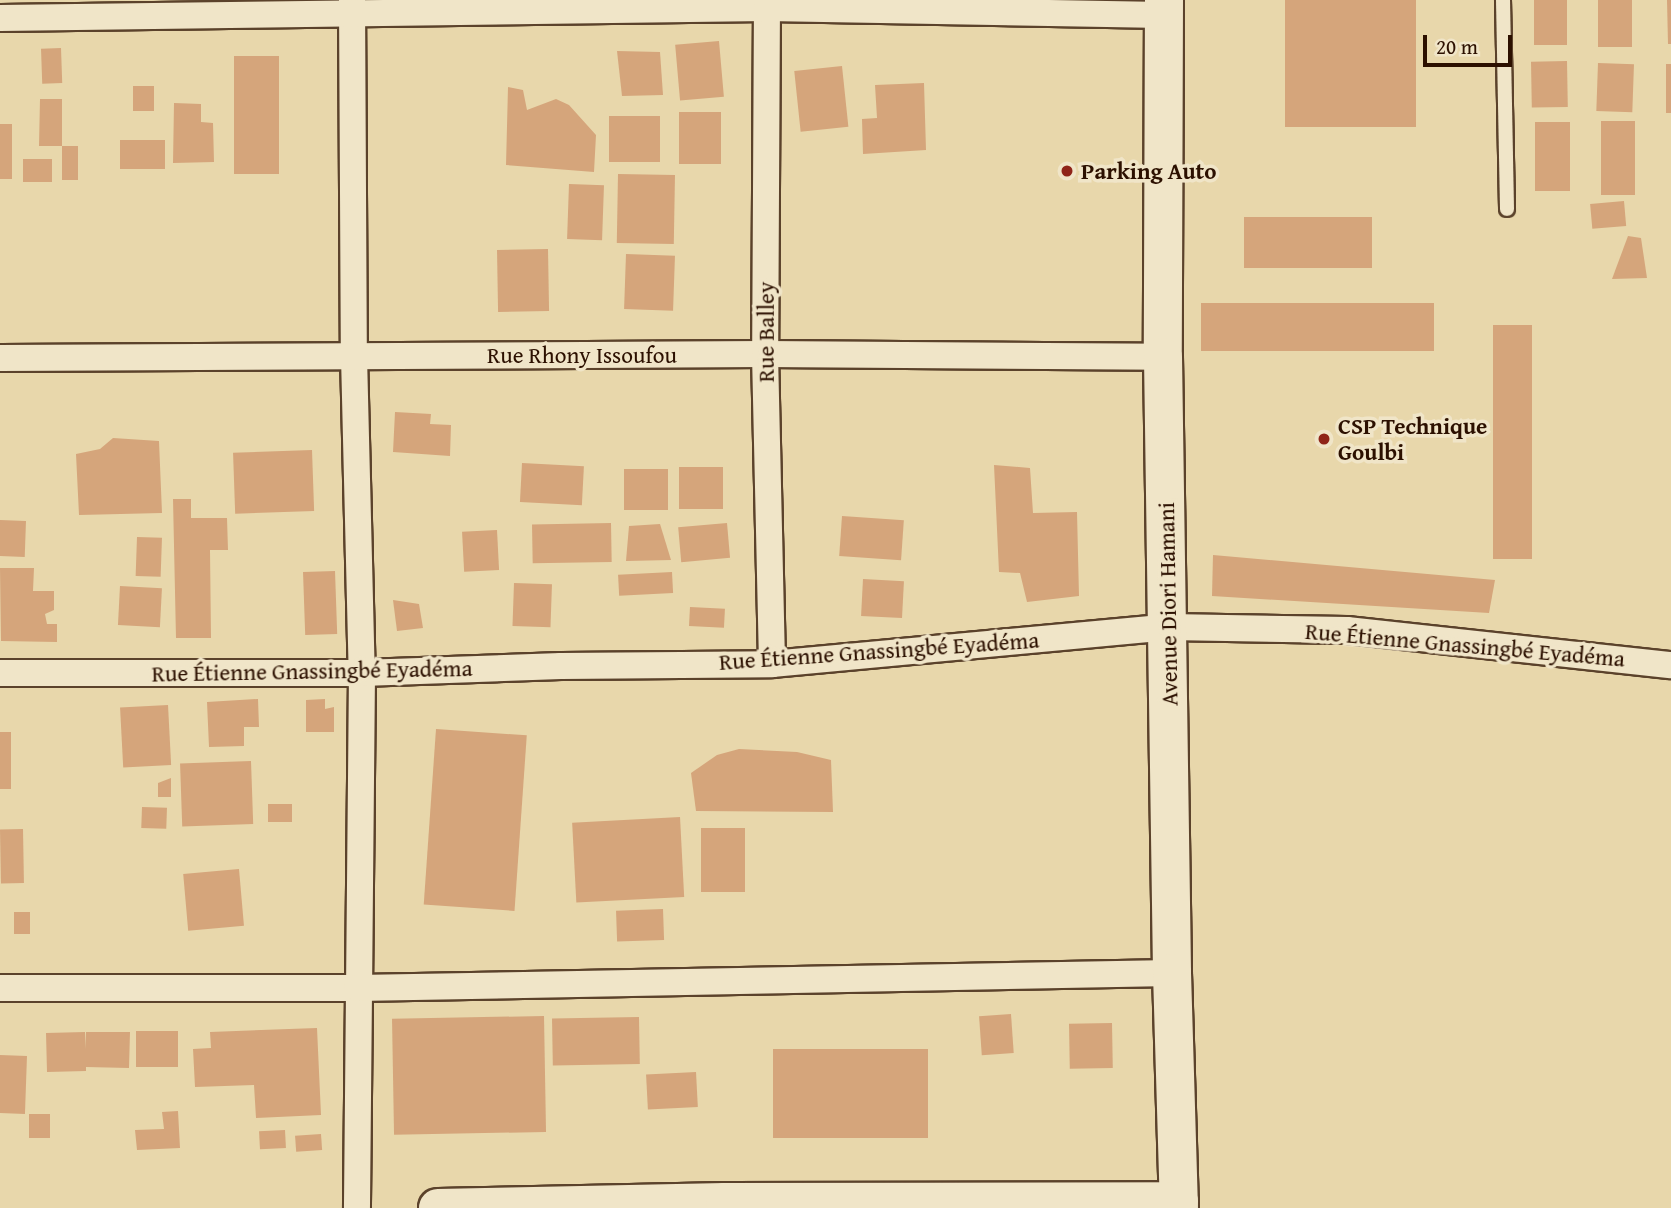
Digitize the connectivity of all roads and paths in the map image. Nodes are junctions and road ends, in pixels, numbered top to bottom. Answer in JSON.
{"nodes":[{"id":1,"x":1503,"y":0,"type":"edge"},
{"id":2,"x":767,"y":4,"type":"edge"},
{"id":3,"x":352,"y":7,"type":"edge"},
{"id":4,"x":1164,"y":7,"type":"edge"},
{"id":5,"x":0,"y":18,"type":"edge"},
{"id":6,"x":1507,"y":209,"type":"dead end"},
{"id":7,"x":765,"y":354,"type":"junction"},
{"id":8,"x":354,"y":356,"type":"junction"},
{"id":9,"x":1163,"y":357,"type":"junction"},
{"id":10,"x":0,"y":358,"type":"edge"},
{"id":11,"x":1169,"y":627,"type":"junction"},
{"id":12,"x":772,"y":664,"type":"junction"},
{"id":13,"x":1671,"y":666,"type":"edge"},
{"id":14,"x":0,"y":673,"type":"edge"},
{"id":15,"x":362,"y":673,"type":"junction"},
{"id":16,"x":1172,"y":973,"type":"junction"},
{"id":17,"x":0,"y":988,"type":"edge"},
{"id":18,"x":357,"y":988,"type":"junction"},
{"id":19,"x":1179,"y":1204,"type":"edge"},
{"id":20,"x":725,"y":1205,"type":"edge"},
{"id":21,"x":882,"y":1205,"type":"edge"},
{"id":22,"x":358,"y":1208,"type":"edge"},
{"id":23,"x":438,"y":1208,"type":"edge"},
{"id":24,"x":474,"y":1208,"type":"edge"}],
"edges":[{"from":1,"to":6,"type":"lane"},
{"from":2,"to":3,"type":"street"},
{"from":2,"to":4,"type":"street"},
{"from":2,"to":7,"type":"street","name":"Rue Balley"},
{"from":3,"to":5,"type":"street"},
{"from":3,"to":8,"type":"street"},
{"from":4,"to":9,"type":"main road","name":"Avenue Diori Hamani"},
{"from":7,"to":8,"type":"street","name":"Rue Rhony Issoufou"},
{"from":7,"to":9,"type":"street","name":"Rue Rhony Issoufou"},
{"from":7,"to":12,"type":"street","name":"Rue Balley"},
{"from":8,"to":10,"type":"street","name":"Rue Rhony Issoufou"},
{"from":8,"to":15,"type":"street"},
{"from":9,"to":11,"type":"main road","name":"Avenue Diori Hamani"},
{"from":11,"to":12,"type":"street","name":"Rue Étienne Gnassingbé Eyadéma"},
{"from":11,"to":13,"type":"street","name":"Rue Étienne Gnassingbé Eyadéma"},
{"from":11,"to":16,"type":"main road","name":"Avenue Diori Hamani"},
{"from":12,"to":15,"type":"street","name":"Rue Étienne Gnassingbé Eyadéma"},
{"from":14,"to":15,"type":"street","name":"Rue Étienne Gnassingbé Eyadéma"},
{"from":15,"to":18,"type":"street"},
{"from":16,"to":18,"type":"street"},
{"from":16,"to":19,"type":"main road","name":"Avenue Diori Hamani"},
{"from":17,"to":18,"type":"street"},
{"from":18,"to":22,"type":"street"},
{"from":19,"to":21,"type":"main road"},
{"from":20,"to":21,"type":"main road"},
{"from":20,"to":24,"type":"main road"},
{"from":23,"to":24,"type":"main road"}]}
